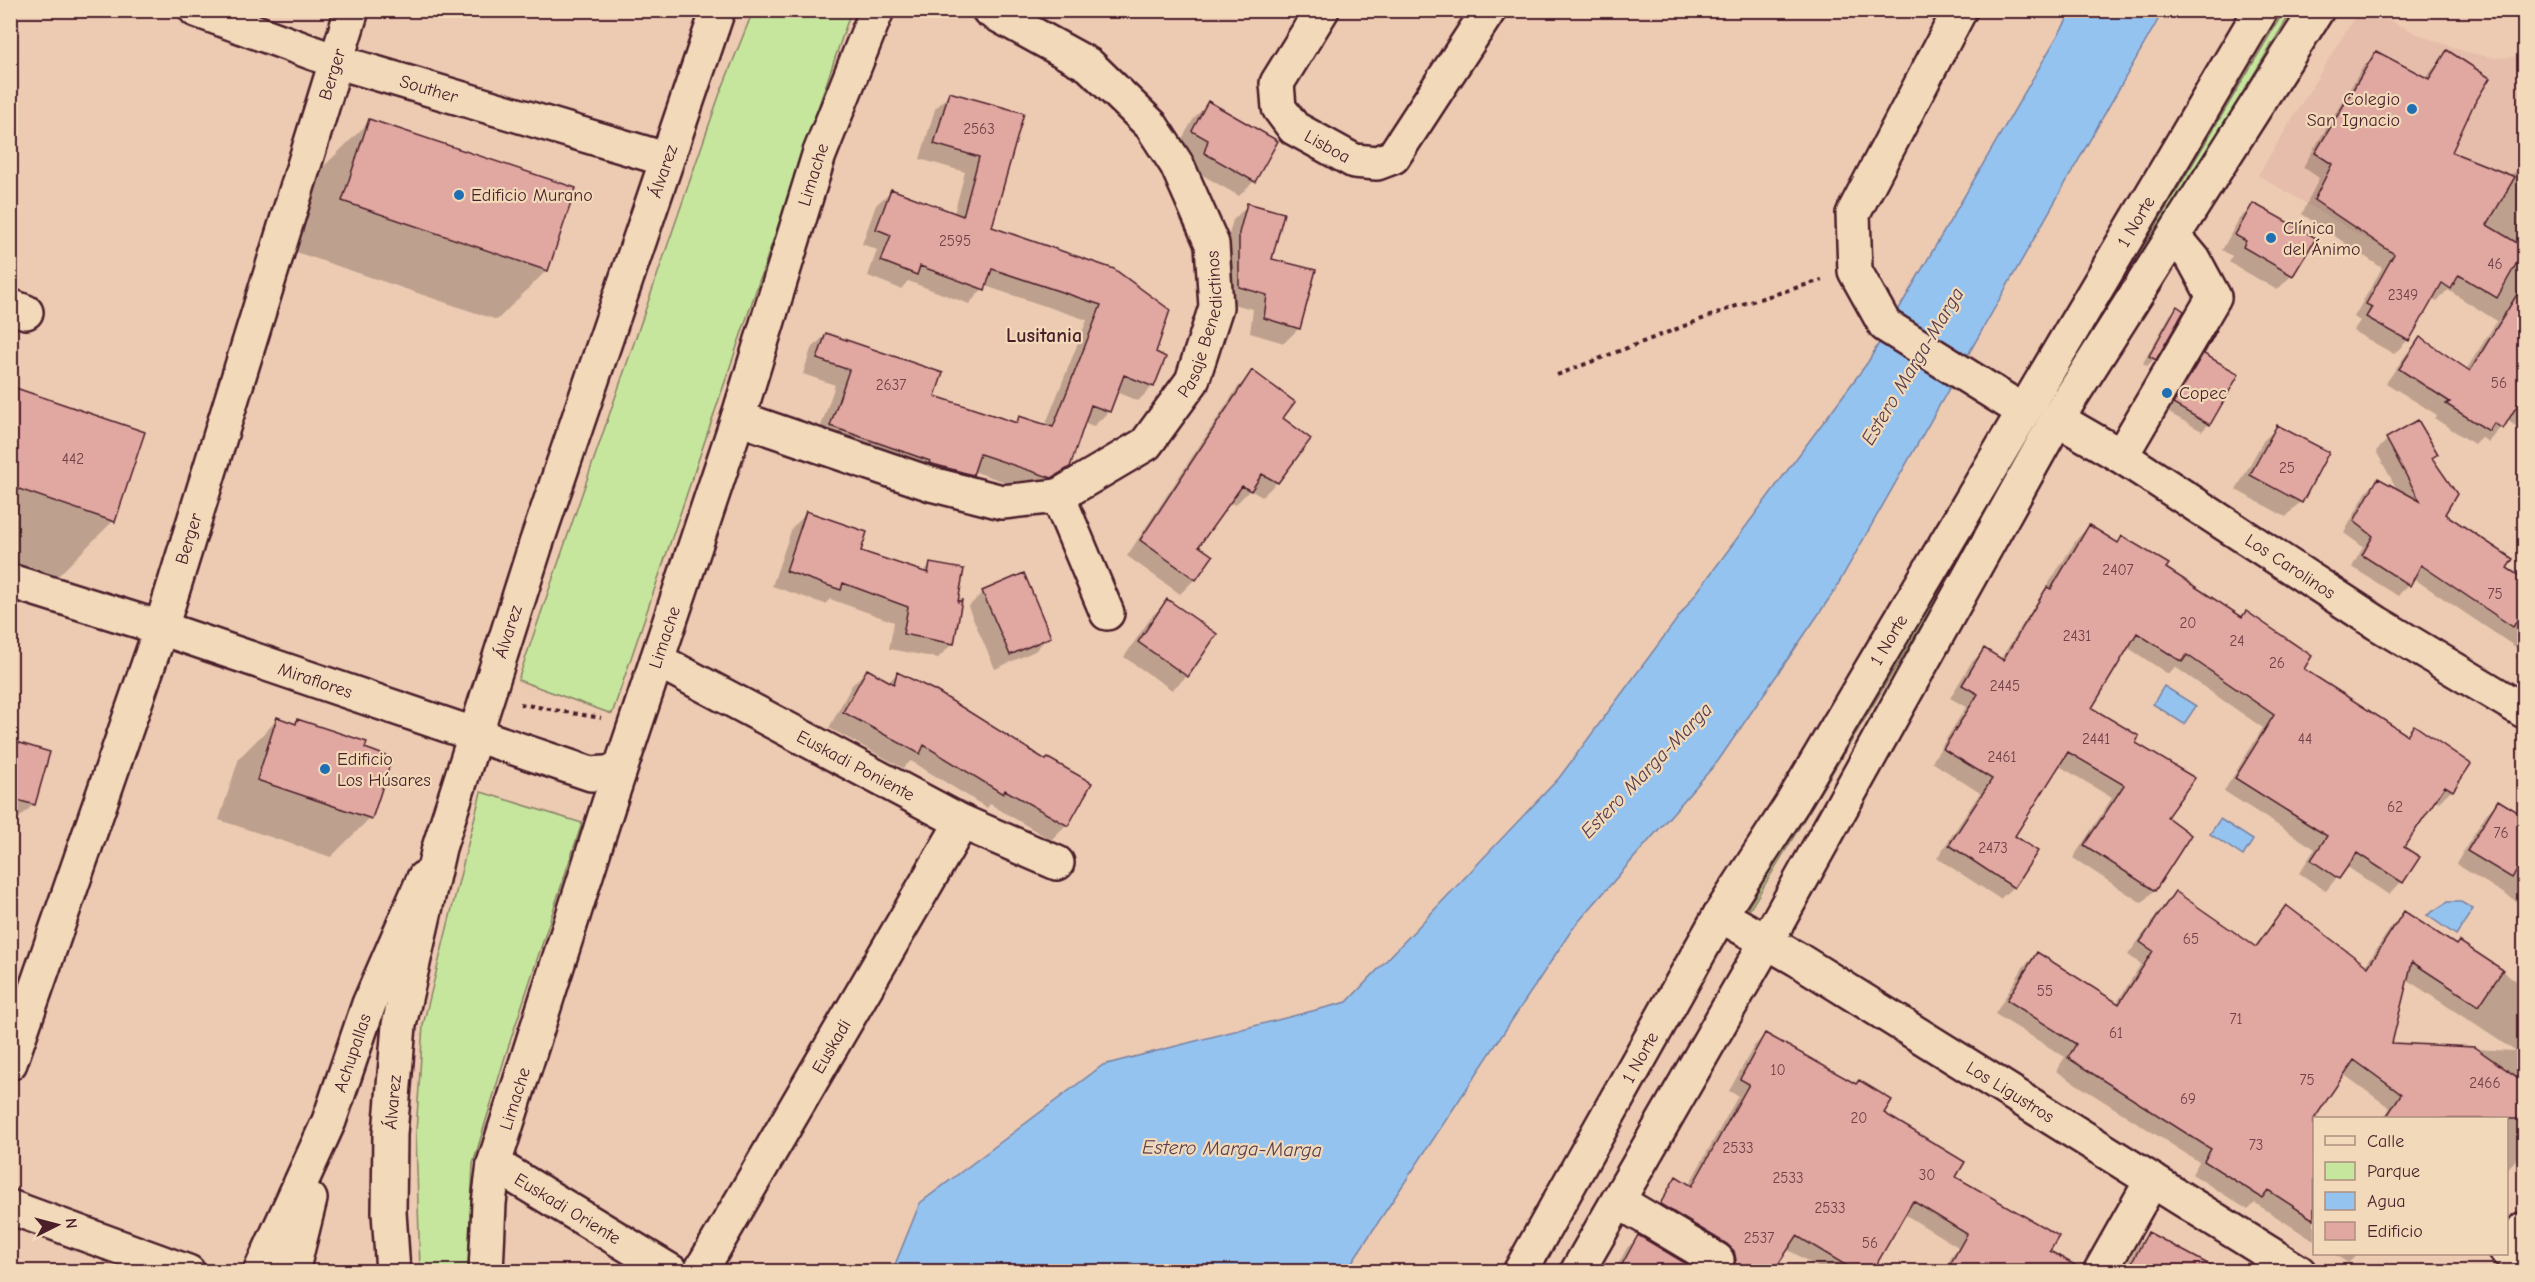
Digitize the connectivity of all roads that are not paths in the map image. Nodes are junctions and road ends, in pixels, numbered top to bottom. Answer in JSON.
{"nodes":[{"id":1,"x":196,"y":10,"type":"edge"},
{"id":2,"x":352,"y":10,"type":"edge"},
{"id":3,"x":718,"y":10,"type":"edge"},
{"id":4,"x":877,"y":10,"type":"edge"},
{"id":5,"x":989,"y":10,"type":"edge"},
{"id":6,"x":1322,"y":10,"type":"edge"},
{"id":7,"x":1488,"y":10,"type":"edge"},
{"id":8,"x":1960,"y":10,"type":"edge"},
{"id":9,"x":2261,"y":10,"type":"edge"},
{"id":10,"x":2317,"y":10,"type":"edge"},
{"id":11,"x":335,"y":61,"type":"junction"},
{"id":12,"x":665,"y":159,"type":"junction"},
{"id":13,"x":2174,"y":236,"type":"junction"},
{"id":14,"x":2023,"y":411,"type":"junction"},
{"id":15,"x":738,"y":418,"type":"junction"},
{"id":16,"x":2057,"y":419,"type":"junction"},
{"id":17,"x":2121,"y":456,"type":"junction"},
{"id":18,"x":1058,"y":496,"type":"junction"},
{"id":19,"x":10,"y":581,"type":"edge"},
{"id":20,"x":1107,"y":613,"type":"dead end"},
{"id":21,"x":161,"y":628,"type":"junction"},
{"id":22,"x":657,"y":660,"type":"junction"},
{"id":23,"x":2524,"y":711,"type":"edge"},
{"id":24,"x":474,"y":736,"type":"junction"},
{"id":25,"x":619,"y":772,"type":"junction"},
{"id":26,"x":962,"y":822,"type":"junction"},
{"id":27,"x":444,"y":833,"type":"junction"},
{"id":28,"x":1057,"y":864,"type":"dead end"},
{"id":29,"x":1720,"y":915,"type":"junction"},
{"id":30,"x":1767,"y":941,"type":"junction"},
{"id":31,"x":10,"y":1063,"type":"edge"},
{"id":32,"x":329,"y":1121,"type":"junction"},
{"id":33,"x":494,"y":1164,"type":"junction"},
{"id":34,"x":2152,"y":1180,"type":"junction"},
{"id":35,"x":1618,"y":1201,"type":"junction"},
{"id":36,"x":10,"y":1207,"type":"edge"},
{"id":37,"x":2524,"y":1229,"type":"edge"},
{"id":38,"x":2508,"y":1248,"type":"edge"},
{"id":39,"x":2503,"y":1255,"type":"edge"},
{"id":40,"x":1717,"y":1260,"type":"dead end"},
{"id":41,"x":188,"y":1272,"type":"edge"},
{"id":42,"x":260,"y":1272,"type":"edge"},
{"id":43,"x":292,"y":1272,"type":"edge"},
{"id":44,"x":393,"y":1272,"type":"edge"},
{"id":45,"x":486,"y":1272,"type":"edge"},
{"id":46,"x":672,"y":1272,"type":"edge"},
{"id":47,"x":700,"y":1272,"type":"edge"},
{"id":48,"x":1520,"y":1272,"type":"edge"},
{"id":49,"x":1577,"y":1272,"type":"edge"},
{"id":50,"x":2100,"y":1272,"type":"edge"},
{"id":51,"x":2300,"y":1272,"type":"edge"},
{"id":52,"x":2488,"y":1272,"type":"edge"}],
"edges":[{"from":1,"to":11,"type":"street","name":"Souther"},
{"from":2,"to":11,"type":"street","name":"Berger"},
{"from":3,"to":12,"type":"street","name":"Álvarez"},
{"from":4,"to":15,"type":"street","name":"Limache"},
{"from":5,"to":18,"type":"street","name":"Pasaje Benedictinos"},
{"from":6,"to":7,"type":"street","name":"Lisboa"},
{"from":8,"to":14,"type":"street"},
{"from":9,"to":14,"type":"street","name":"1 Norte"},
{"from":10,"to":13,"type":"street"},
{"from":11,"to":12,"type":"street","name":"Souther"},
{"from":11,"to":21,"type":"street","name":"Berger"},
{"from":12,"to":24,"type":"street","name":"Álvarez"},
{"from":13,"to":16,"type":"street"},
{"from":13,"to":17,"type":"street"},
{"from":14,"to":29,"type":"street","name":"1 Norte"},
{"from":15,"to":18,"type":"street","name":"Pasaje Benedictinos"},
{"from":15,"to":22,"type":"street","name":"Limache"},
{"from":16,"to":17,"type":"street","name":"Los Carolinos"},
{"from":16,"to":30,"type":"street"},
{"from":17,"to":23,"type":"street","name":"Los Carolinos"},
{"from":18,"to":20,"type":"street"},
{"from":19,"to":21,"type":"street","name":"Miraflores"},
{"from":21,"to":24,"type":"street","name":"Miraflores"},
{"from":21,"to":31,"type":"street","name":"Berger"},
{"from":22,"to":25,"type":"street","name":"Limache"},
{"from":22,"to":26,"type":"street","name":"Euskadi Poniente"},
{"from":24,"to":25,"type":"street","name":"Miraflores"},
{"from":24,"to":27,"type":"street","name":"Álvarez"},
{"from":25,"to":33,"type":"street","name":"Limache"},
{"from":26,"to":28,"type":"street","name":"Euskadi Poniente"},
{"from":26,"to":47,"type":"street","name":"Euskadi"},
{"from":27,"to":32,"type":"street","name":"Achupallas"},
{"from":27,"to":44,"type":"street","name":"Álvarez"},
{"from":29,"to":30,"type":"street","name":"Los Ligustros"},
{"from":29,"to":48,"type":"street","name":"1 Norte"},
{"from":30,"to":34,"type":"street","name":"Los Ligustros"},
{"from":30,"to":35,"type":"street"},
{"from":32,"to":42,"type":"street","name":"Achupallas"},
{"from":32,"to":43,"type":"street"},
{"from":33,"to":45,"type":"street","name":"Limache"},
{"from":33,"to":46,"type":"street","name":"Euskadi Oriente"},
{"from":34,"to":50,"type":"street"},
{"from":34,"to":51,"type":"street","name":"Los Ligustros"},
{"from":35,"to":40,"type":"street"},
{"from":35,"to":49,"type":"street"},
{"from":36,"to":41,"type":"street"},
{"from":37,"to":38,"type":"street"},
{"from":39,"to":52,"type":"street"}]}
